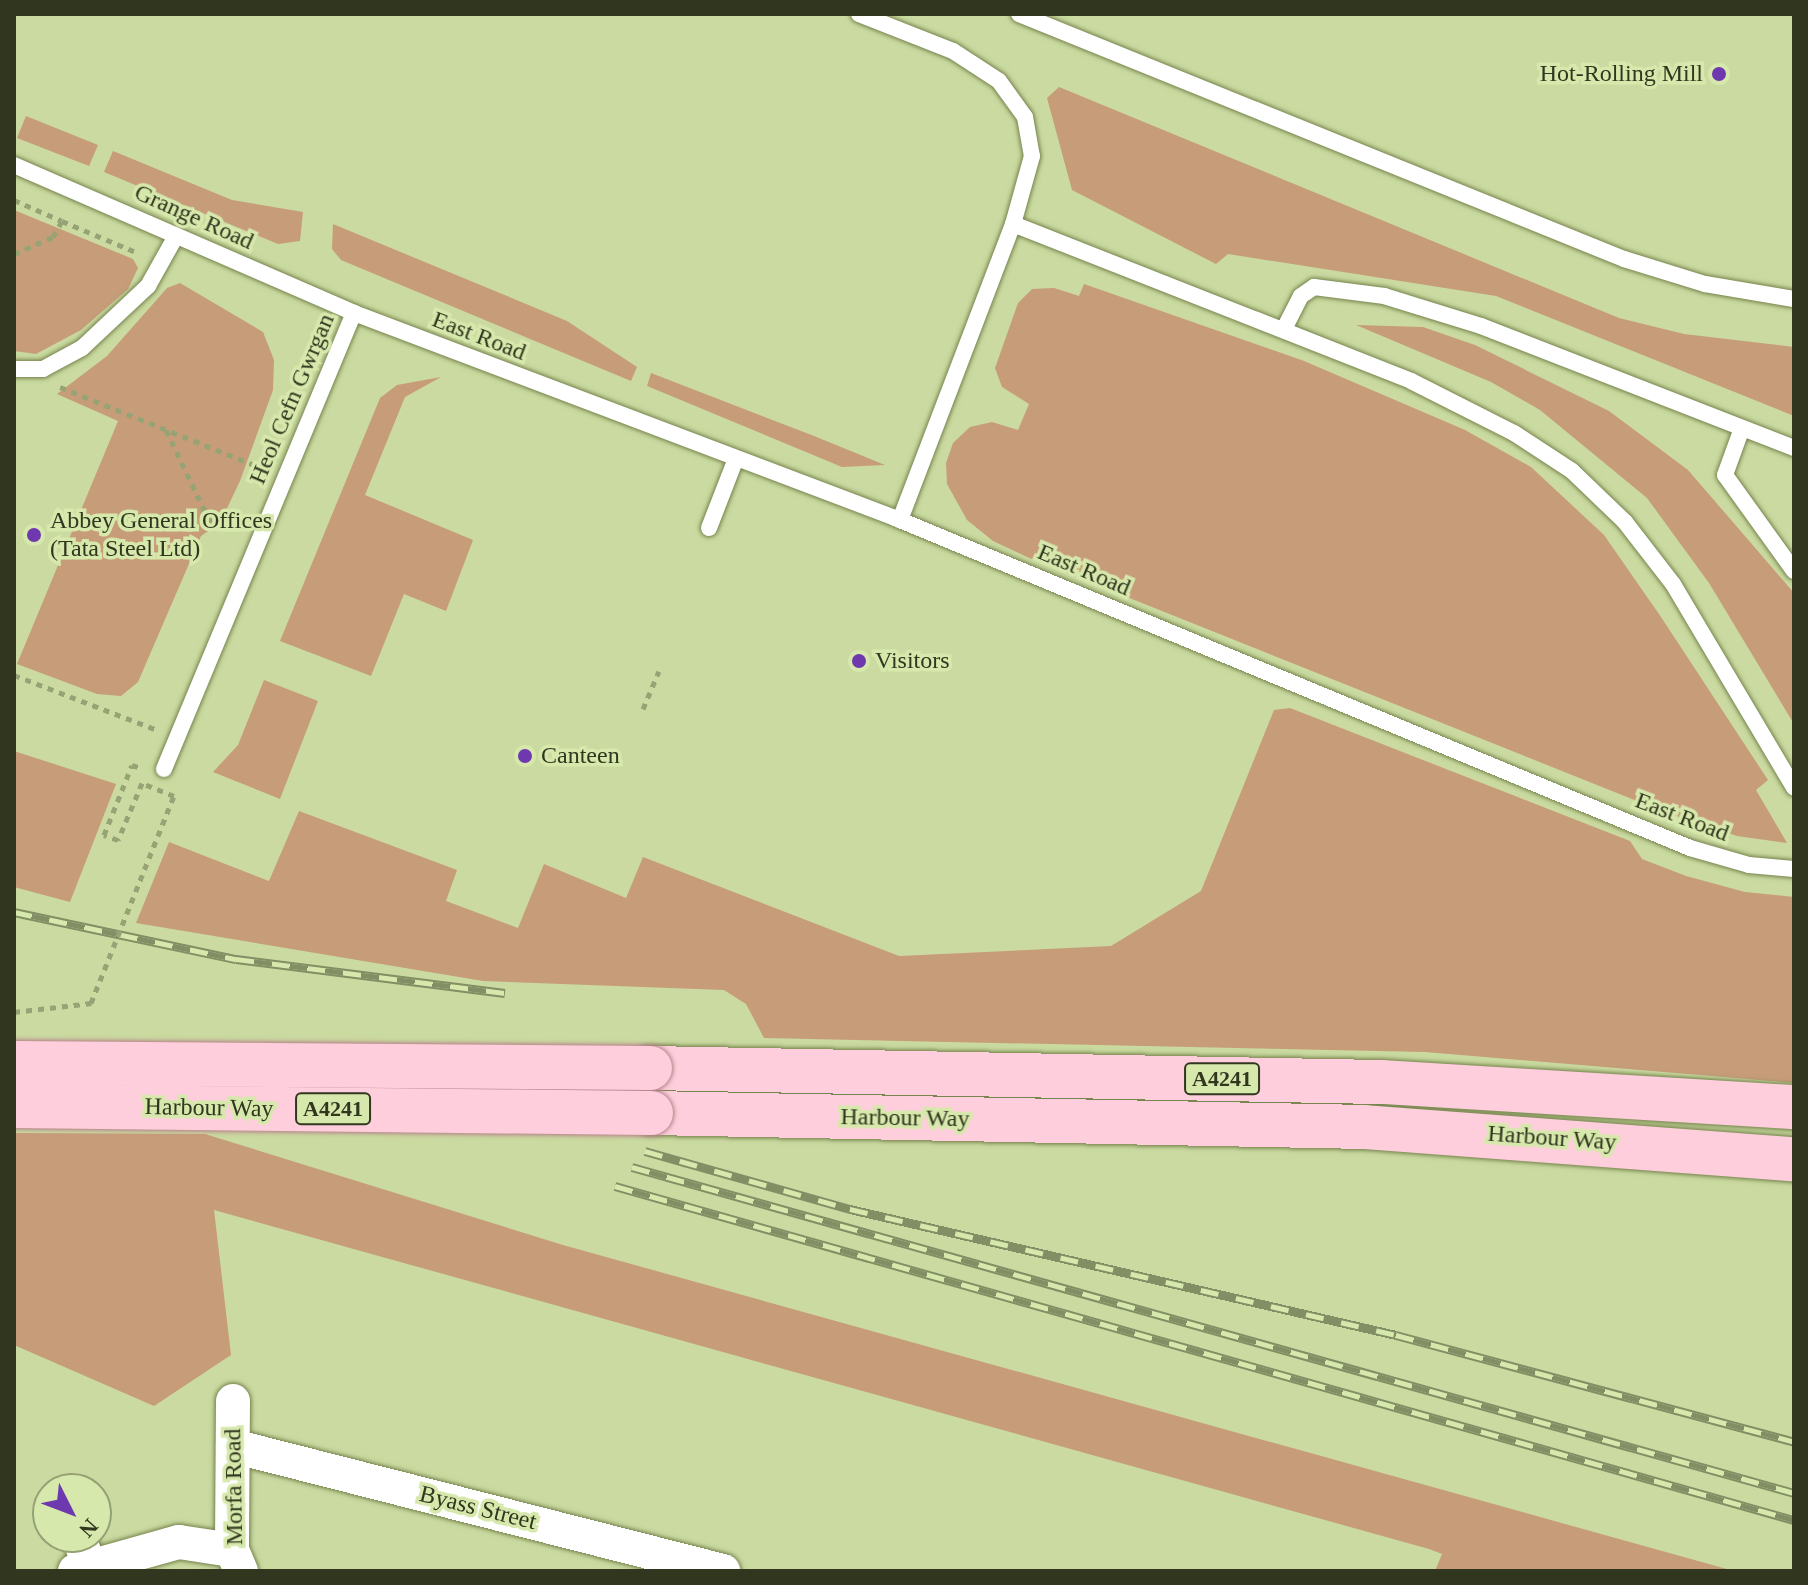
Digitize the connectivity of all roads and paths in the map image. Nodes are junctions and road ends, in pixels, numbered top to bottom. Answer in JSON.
{"nodes":[{"id":1,"x":859,"y":14,"type":"edge"},
{"id":2,"x":1019,"y":14,"type":"edge"},
{"id":3,"x":14,"y":165,"type":"edge"},
{"id":4,"x":14,"y":200,"type":"edge"},
{"id":5,"x":62,"y":221,"type":"junction"},
{"id":6,"x":1013,"y":224,"type":"junction"},
{"id":7,"x":176,"y":236,"type":"junction"},
{"id":8,"x":14,"y":254,"type":"edge"},
{"id":9,"x":164,"y":264,"type":"junction"},
{"id":10,"x":1794,"y":299,"type":"edge"},
{"id":11,"x":354,"y":313,"type":"junction"},
{"id":12,"x":1284,"y":329,"type":"junction"},
{"id":13,"x":14,"y":369,"type":"edge"},
{"id":14,"x":43,"y":369,"type":"junction"},
{"id":15,"x":1742,"y":428,"type":"junction"},
{"id":16,"x":165,"y":429,"type":"junction"},
{"id":17,"x":1794,"y":448,"type":"edge"},
{"id":18,"x":735,"y":461,"type":"junction"},
{"id":19,"x":285,"y":476,"type":"junction"},
{"id":20,"x":900,"y":520,"type":"junction"},
{"id":21,"x":213,"y":528,"type":"dead end"},
{"id":22,"x":709,"y":528,"type":"dead end"},
{"id":23,"x":1794,"y":571,"type":"edge"},
{"id":24,"x":659,"y":671,"type":"dead end"},
{"id":25,"x":14,"y":675,"type":"edge"},
{"id":26,"x":643,"y":709,"type":"dead end"},
{"id":27,"x":176,"y":738,"type":"junction"},
{"id":28,"x":164,"y":769,"type":"joint"},
{"id":29,"x":1794,"y":788,"type":"edge"},
{"id":30,"x":1794,"y":869,"type":"edge"},
{"id":31,"x":14,"y":1012,"type":"edge"},
{"id":32,"x":14,"y":1063,"type":"edge"},
{"id":33,"x":14,"y":1106,"type":"edge"},
{"id":34,"x":1794,"y":1107,"type":"edge"},
{"id":35,"x":1794,"y":1159,"type":"edge"},
{"id":36,"x":233,"y":1401,"type":"dead end"},
{"id":37,"x":233,"y":1446,"type":"junction"},
{"id":38,"x":81,"y":1558,"type":"edge"},
{"id":39,"x":236,"y":1560,"type":"edge"},
{"id":40,"x":723,"y":1571,"type":"edge"}],
"edges":[{"from":1,"to":6,"type":"lane"},
{"from":2,"to":10,"type":"lane"},
{"from":3,"to":7,"type":"lane","name":"Grange Road"},
{"from":4,"to":5,"type":"path"},
{"from":5,"to":8,"type":"path"},
{"from":5,"to":9,"type":"path"},
{"from":6,"to":12,"type":"lane"},
{"from":6,"to":20,"type":"lane"},
{"from":7,"to":9,"type":"lane"},
{"from":7,"to":11,"type":"lane","name":"Grange Road"},
{"from":9,"to":14,"type":"lane"},
{"from":11,"to":18,"type":"lane","name":"East Road"},
{"from":11,"to":19,"type":"lane","name":"Heol Cefn Gwrgan"},
{"from":12,"to":15,"type":"lane"},
{"from":12,"to":29,"type":"lane"},
{"from":13,"to":14,"type":"lane"},
{"from":14,"to":16,"type":"path"},
{"from":15,"to":17,"type":"lane"},
{"from":15,"to":23,"type":"lane"},
{"from":16,"to":19,"type":"path"},
{"from":16,"to":21,"type":"path"},
{"from":18,"to":20,"type":"lane","name":"East Road"},
{"from":18,"to":22,"type":"lane"},
{"from":19,"to":27,"type":"lane","name":"Heol Cefn Gwrgan"},
{"from":20,"to":30,"type":"lane","name":"East Road"},
{"from":24,"to":26,"type":"path"},
{"from":25,"to":27,"type":"path"},
{"from":27,"to":28,"type":"lane","name":"Heol Cefn Gwrgan"},
{"from":28,"to":31,"type":"path","bridge":true},
{"from":32,"to":34,"type":"main road","name":"Harbour Way","number":"A4241","bridge":true},
{"from":33,"to":35,"type":"main road","name":"Harbour Way","number":"A4241","bridge":true},
{"from":36,"to":37,"type":"street","name":"Morfa Road"},
{"from":37,"to":39,"type":"street","name":"Morfa Road"},
{"from":37,"to":40,"type":"street","name":"Byass Street"},
{"from":38,"to":39,"type":"street"}]}
